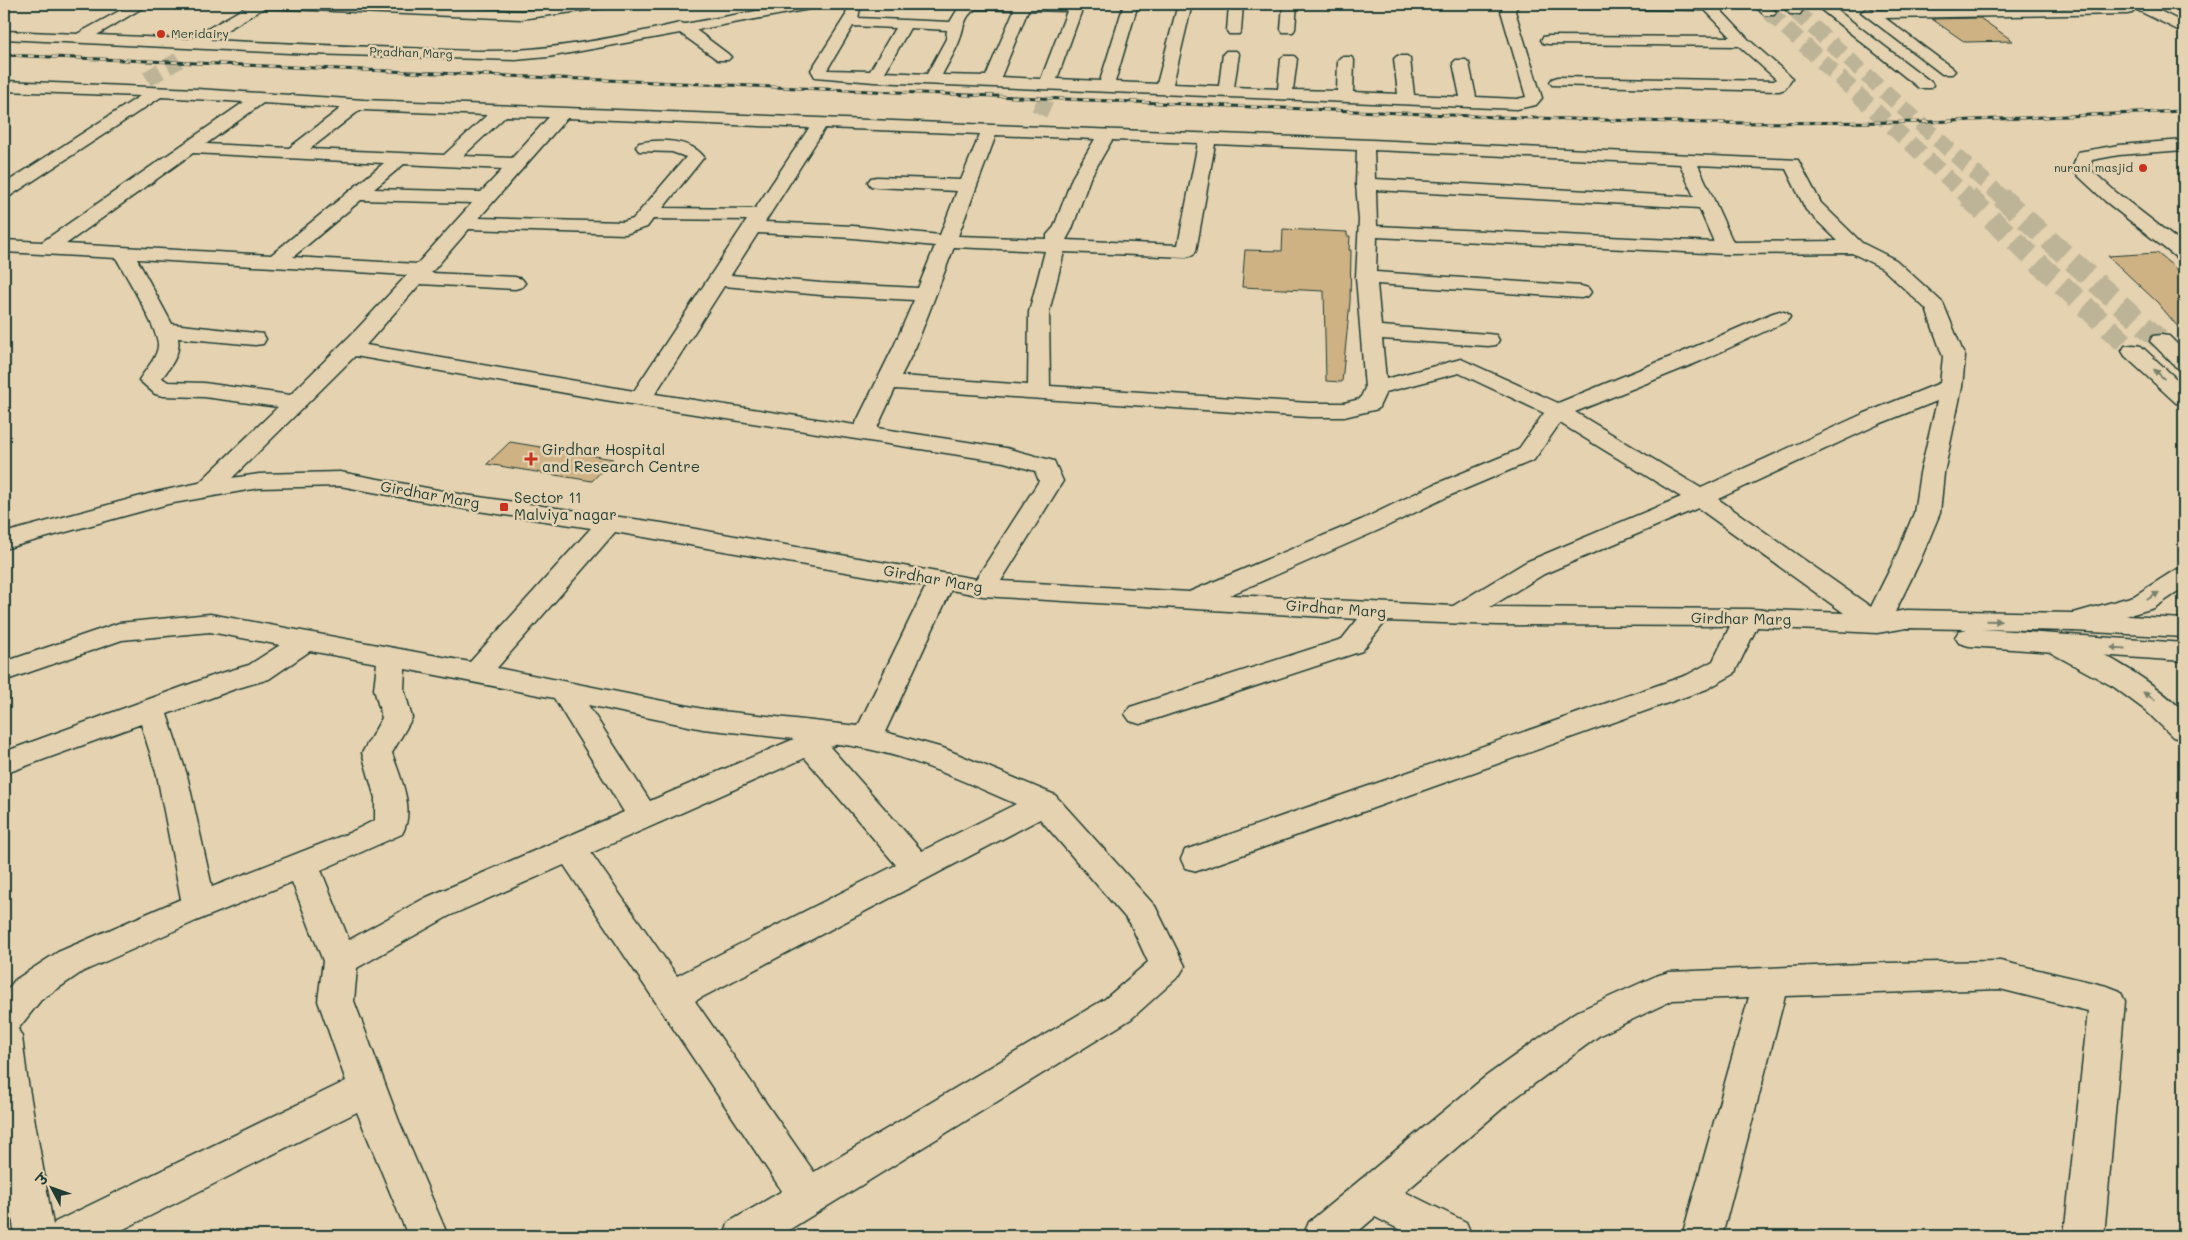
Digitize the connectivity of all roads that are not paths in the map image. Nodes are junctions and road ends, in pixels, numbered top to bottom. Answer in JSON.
{"nodes":[{"id":1,"x":142,"y":4,"type":"edge"},
{"id":2,"x":261,"y":4,"type":"edge"},
{"id":3,"x":266,"y":4,"type":"edge"},
{"id":4,"x":482,"y":4,"type":"edge"},
{"id":5,"x":603,"y":4,"type":"edge"},
{"id":6,"x":815,"y":4,"type":"edge"},
{"id":7,"x":854,"y":4,"type":"edge"},
{"id":8,"x":1130,"y":4,"type":"edge"},
{"id":9,"x":1185,"y":4,"type":"edge"},
{"id":10,"x":1236,"y":4,"type":"edge"},
{"id":11,"x":1290,"y":4,"type":"edge"},
{"id":12,"x":1512,"y":4,"type":"edge"},
{"id":13,"x":1540,"y":4,"type":"edge"},
{"id":14,"x":1821,"y":4,"type":"edge"},
{"id":15,"x":1856,"y":4,"type":"edge"},
{"id":16,"x":2116,"y":4,"type":"edge"},
{"id":17,"x":2136,"y":4,"type":"edge"},
{"id":18,"x":1023,"y":5,"type":"edge"},
{"id":19,"x":1076,"y":5,"type":"edge"},
{"id":20,"x":1708,"y":5,"type":"edge"},
{"id":21,"x":391,"y":6,"type":"edge"},
{"id":22,"x":778,"y":10,"type":"junction"},
{"id":23,"x":469,"y":13,"type":"junction"},
{"id":24,"x":1871,"y":14,"type":"junction"},
{"id":25,"x":849,"y":22,"type":"junction"},
{"id":26,"x":784,"y":24,"type":"dead end"},
{"id":27,"x":905,"y":24,"type":"junction"},
{"id":28,"x":955,"y":27,"type":"junction"},
{"id":29,"x":680,"y":28,"type":"junction"},
{"id":30,"x":1288,"y":29,"type":"dead end"},
{"id":31,"x":2184,"y":29,"type":"edge"},
{"id":32,"x":1234,"y":31,"type":"dead end"},
{"id":33,"x":4,"y":35,"type":"edge"},
{"id":34,"x":720,"y":36,"type":"dead end"},
{"id":35,"x":73,"y":39,"type":"junction"},
{"id":36,"x":701,"y":40,"type":"junction"},
{"id":37,"x":1548,"y":40,"type":"dead end"},
{"id":38,"x":1743,"y":42,"type":"junction"},
{"id":39,"x":185,"y":53,"type":"junction"},
{"id":40,"x":1231,"y":54,"type":"dead end"},
{"id":41,"x":723,"y":58,"type":"dead end"},
{"id":42,"x":1289,"y":58,"type":"dead end"},
{"id":43,"x":1402,"y":59,"type":"dead end"},
{"id":44,"x":1346,"y":60,"type":"dead end"},
{"id":45,"x":1461,"y":63,"type":"dead end"},
{"id":46,"x":1947,"y":71,"type":"dead end"},
{"id":47,"x":874,"y":77,"type":"junction"},
{"id":48,"x":932,"y":79,"type":"junction"},
{"id":49,"x":4,"y":80,"type":"edge"},
{"id":50,"x":992,"y":82,"type":"junction"},
{"id":51,"x":1558,"y":82,"type":"dead end"},
{"id":52,"x":1925,"y":85,"type":"dead end"},
{"id":53,"x":4,"y":86,"type":"edge"},
{"id":54,"x":1106,"y":87,"type":"junction"},
{"id":55,"x":1050,"y":88,"type":"junction"},
{"id":56,"x":1164,"y":89,"type":"junction"},
{"id":57,"x":1226,"y":91,"type":"junction"},
{"id":58,"x":158,"y":92,"type":"junction"},
{"id":59,"x":1285,"y":93,"type":"junction"},
{"id":60,"x":1345,"y":95,"type":"junction"},
{"id":61,"x":242,"y":96,"type":"junction"},
{"id":62,"x":260,"y":98,"type":"junction"},
{"id":63,"x":1406,"y":98,"type":"junction"},
{"id":64,"x":1469,"y":101,"type":"junction"},
{"id":65,"x":356,"y":105,"type":"junction"},
{"id":66,"x":502,"y":110,"type":"junction"},
{"id":67,"x":563,"y":112,"type":"junction"},
{"id":68,"x":1040,"y":114,"type":"tunnel mouth"},
{"id":69,"x":820,"y":123,"type":"junction"},
{"id":70,"x":990,"y":130,"type":"junction"},
{"id":71,"x":1031,"y":132,"type":"junction"},
{"id":72,"x":1106,"y":135,"type":"junction"},
{"id":73,"x":1207,"y":139,"type":"junction"},
{"id":74,"x":1365,"y":145,"type":"junction"},
{"id":75,"x":2184,"y":145,"type":"edge"},
{"id":76,"x":645,"y":147,"type":"dead end"},
{"id":77,"x":187,"y":148,"type":"junction"},
{"id":78,"x":292,"y":154,"type":"junction"},
{"id":79,"x":399,"y":159,"type":"junction"},
{"id":80,"x":1687,"y":160,"type":"junction"},
{"id":81,"x":448,"y":161,"type":"junction"},
{"id":82,"x":518,"y":164,"type":"junction"},
{"id":83,"x":877,"y":182,"type":"dead end"},
{"id":84,"x":1365,"y":184,"type":"junction"},
{"id":85,"x":969,"y":186,"type":"junction"},
{"id":86,"x":7,"y":188,"type":"edge"},
{"id":87,"x":357,"y":194,"type":"junction"},
{"id":88,"x":486,"y":198,"type":"junction"},
{"id":89,"x":1707,"y":203,"type":"junction"},
{"id":90,"x":649,"y":213,"type":"junction"},
{"id":91,"x":757,"y":221,"type":"junction"},
{"id":92,"x":464,"y":223,"type":"junction"},
{"id":93,"x":1367,"y":231,"type":"junction"},
{"id":94,"x":947,"y":241,"type":"junction"},
{"id":95,"x":4,"y":246,"type":"edge"},
{"id":96,"x":1057,"y":246,"type":"junction"},
{"id":97,"x":1855,"y":247,"type":"junction"},
{"id":98,"x":47,"y":248,"type":"junction"},
{"id":99,"x":1726,"y":248,"type":"junction"},
{"id":100,"x":123,"y":252,"type":"junction"},
{"id":101,"x":2184,"y":254,"type":"edge"},
{"id":102,"x":276,"y":261,"type":"junction"},
{"id":103,"x":419,"y":274,"type":"junction"},
{"id":104,"x":1366,"y":277,"type":"junction"},
{"id":105,"x":719,"y":280,"type":"junction"},
{"id":106,"x":515,"y":283,"type":"dead end"},
{"id":107,"x":1581,"y":292,"type":"dead end"},
{"id":108,"x":926,"y":294,"type":"junction"},
{"id":109,"x":1780,"y":317,"type":"dead end"},
{"id":110,"x":165,"y":330,"type":"junction"},
{"id":111,"x":1371,"y":332,"type":"junction"},
{"id":112,"x":255,"y":338,"type":"dead end"},
{"id":113,"x":1488,"y":340,"type":"dead end"},
{"id":114,"x":2161,"y":341,"type":"tunnel mouth"},
{"id":115,"x":350,"y":349,"type":"junction"},
{"id":116,"x":2133,"y":351,"type":"tunnel mouth"},
{"id":117,"x":2184,"y":362,"type":"edge"},
{"id":118,"x":887,"y":382,"type":"junction"},
{"id":119,"x":1951,"y":387,"type":"junction"},
{"id":120,"x":1376,"y":388,"type":"junction"},
{"id":121,"x":1039,"y":393,"type":"junction"},
{"id":122,"x":641,"y":398,"type":"junction"},
{"id":123,"x":2184,"y":398,"type":"edge"},
{"id":124,"x":295,"y":402,"type":"junction"},
{"id":125,"x":1557,"y":411,"type":"junction"},
{"id":126,"x":863,"y":433,"type":"junction"},
{"id":127,"x":207,"y":489,"type":"junction"},
{"id":128,"x":1700,"y":498,"type":"junction"},
{"id":129,"x":609,"y":523,"type":"junction"},
{"id":130,"x":4,"y":541,"type":"edge"},
{"id":131,"x":2184,"y":576,"type":"edge"},
{"id":132,"x":942,"y":581,"type":"junction"},
{"id":133,"x":982,"y":588,"type":"junction"},
{"id":134,"x":1193,"y":601,"type":"junction"},
{"id":135,"x":1379,"y":612,"type":"junction"},
{"id":136,"x":1459,"y":614,"type":"junction"},
{"id":137,"x":1748,"y":618,"type":"junction"},
{"id":138,"x":2073,"y":622,"type":"junction"},
{"id":139,"x":1876,"y":623,"type":"junction"},
{"id":140,"x":2184,"y":628,"type":"edge"},
{"id":141,"x":305,"y":641,"type":"junction"},
{"id":142,"x":2056,"y":644,"type":"junction"},
{"id":143,"x":2184,"y":652,"type":"edge"},
{"id":144,"x":392,"y":657,"type":"junction"},
{"id":145,"x":4,"y":672,"type":"edge"},
{"id":146,"x":477,"y":673,"type":"junction"},
{"id":147,"x":563,"y":690,"type":"junction"},
{"id":148,"x":151,"y":709,"type":"junction"},
{"id":149,"x":1140,"y":714,"type":"dead end"},
{"id":150,"x":2184,"y":730,"type":"edge"},
{"id":151,"x":868,"y":738,"type":"junction"},
{"id":152,"x":822,"y":739,"type":"junction"},
{"id":153,"x":4,"y":763,"type":"edge"},
{"id":154,"x":1044,"y":803,"type":"junction"},
{"id":155,"x":644,"y":817,"type":"junction"},
{"id":156,"x":571,"y":849,"type":"junction"},
{"id":157,"x":1197,"y":859,"type":"dead end"},
{"id":158,"x":302,"y":865,"type":"junction"},
{"id":159,"x":918,"y":868,"type":"junction"},
{"id":160,"x":199,"y":906,"type":"junction"},
{"id":161,"x":340,"y":961,"type":"junction"},
{"id":162,"x":1770,"y":982,"type":"junction"},
{"id":163,"x":671,"y":996,"type":"junction"},
{"id":164,"x":4,"y":1020,"type":"edge"},
{"id":165,"x":4,"y":1037,"type":"edge"},
{"id":166,"x":368,"y":1088,"type":"junction"},
{"id":167,"x":1372,"y":1195,"type":"junction"},
{"id":168,"x":808,"y":1196,"type":"junction"},
{"id":169,"x":35,"y":1236,"type":"edge"},
{"id":170,"x":69,"y":1236,"type":"edge"},
{"id":171,"x":428,"y":1236,"type":"edge"},
{"id":172,"x":743,"y":1236,"type":"edge"},
{"id":173,"x":1323,"y":1236,"type":"edge"},
{"id":174,"x":1452,"y":1236,"type":"edge"},
{"id":175,"x":1702,"y":1236,"type":"edge"},
{"id":176,"x":2084,"y":1236,"type":"edge"}],
"edges":[{"from":1,"to":35,"type":"street"},
{"from":2,"to":39,"type":"street"},
{"from":3,"to":21,"type":"street"},
{"from":4,"to":23,"type":"street"},
{"from":5,"to":23,"type":"street"},
{"from":6,"to":22,"type":"street","name":"Pradhan Marg"},
{"from":7,"to":25,"type":"street"},
{"from":8,"to":54,"type":"street"},
{"from":9,"to":56,"type":"street"},
{"from":10,"to":32,"type":"street"},
{"from":11,"to":30,"type":"street"},
{"from":12,"to":64,"type":"street"},
{"from":13,"to":20,"type":"street"},
{"from":14,"to":52,"type":"street"},
{"from":15,"to":24,"type":"street"},
{"from":16,"to":24,"type":"street"},
{"from":17,"to":31,"type":"street"},
{"from":18,"to":19,"type":"street"},
{"from":18,"to":28,"type":"street"},
{"from":18,"to":50,"type":"street"},
{"from":19,"to":55,"type":"street"},
{"from":20,"to":38,"type":"street"},
{"from":21,"to":23,"type":"street"},
{"from":22,"to":26,"type":"street"},
{"from":22,"to":29,"type":"street","name":"Pradhan Marg"},
{"from":24,"to":46,"type":"street"},
{"from":25,"to":27,"type":"street"},
{"from":25,"to":47,"type":"street"},
{"from":27,"to":28,"type":"street"},
{"from":27,"to":47,"type":"street"},
{"from":28,"to":48,"type":"street"},
{"from":29,"to":36,"type":"street"},
{"from":29,"to":39,"type":"street","name":"Pradhan Marg"},
{"from":33,"to":35,"type":"street"},
{"from":34,"to":36,"type":"street"},
{"from":35,"to":39,"type":"street","name":"Pradhan Marg"},
{"from":36,"to":41,"type":"street"},
{"from":37,"to":38,"type":"street"},
{"from":38,"to":51,"type":"street"},
{"from":40,"to":57,"type":"street"},
{"from":42,"to":59,"type":"street"},
{"from":43,"to":63,"type":"street"},
{"from":44,"to":60,"type":"street"},
{"from":45,"to":64,"type":"street"},
{"from":47,"to":48,"type":"street"},
{"from":48,"to":50,"type":"street"},
{"from":49,"to":61,"type":"street"},
{"from":50,"to":55,"type":"street"},
{"from":53,"to":58,"type":"street"},
{"from":54,"to":55,"type":"street"},
{"from":54,"to":56,"type":"street"},
{"from":56,"to":57,"type":"street"},
{"from":57,"to":59,"type":"street"},
{"from":58,"to":61,"type":"street"},
{"from":58,"to":86,"type":"street"},
{"from":59,"to":60,"type":"street"},
{"from":60,"to":63,"type":"street"},
{"from":61,"to":62,"type":"street"},
{"from":62,"to":65,"type":"street"},
{"from":62,"to":77,"type":"street"},
{"from":63,"to":64,"type":"street"},
{"from":65,"to":66,"type":"street"},
{"from":65,"to":78,"type":"street"},
{"from":66,"to":67,"type":"street"},
{"from":66,"to":81,"type":"street"},
{"from":67,"to":69,"type":"street"},
{"from":67,"to":82,"type":"street"},
{"from":68,"to":71,"type":"street"},
{"from":69,"to":70,"type":"street"},
{"from":69,"to":91,"type":"street"},
{"from":70,"to":71,"type":"street"},
{"from":70,"to":85,"type":"street"},
{"from":71,"to":72,"type":"street"},
{"from":72,"to":73,"type":"street"},
{"from":72,"to":96,"type":"street"},
{"from":73,"to":74,"type":"street"},
{"from":73,"to":96,"type":"street"},
{"from":74,"to":80,"type":"street"},
{"from":74,"to":84,"type":"street"},
{"from":75,"to":101,"type":"street"},
{"from":76,"to":90,"type":"street"},
{"from":77,"to":78,"type":"street"},
{"from":77,"to":98,"type":"street"},
{"from":78,"to":79,"type":"street"},
{"from":79,"to":81,"type":"street"},
{"from":79,"to":87,"type":"street"},
{"from":80,"to":89,"type":"street"},
{"from":80,"to":97,"type":"street"},
{"from":81,"to":82,"type":"street"},
{"from":82,"to":88,"type":"street"},
{"from":83,"to":85,"type":"street"},
{"from":84,"to":89,"type":"street"},
{"from":84,"to":93,"type":"street"},
{"from":85,"to":94,"type":"street"},
{"from":87,"to":88,"type":"street"},
{"from":87,"to":102,"type":"street"},
{"from":88,"to":92,"type":"street"},
{"from":89,"to":99,"type":"street"},
{"from":90,"to":91,"type":"street"},
{"from":90,"to":92,"type":"street"},
{"from":91,"to":94,"type":"street"},
{"from":91,"to":105,"type":"street"},
{"from":92,"to":103,"type":"street"},
{"from":93,"to":99,"type":"street"},
{"from":93,"to":104,"type":"street"},
{"from":94,"to":96,"type":"street"},
{"from":94,"to":108,"type":"street"},
{"from":95,"to":98,"type":"street"},
{"from":96,"to":121,"type":"street"},
{"from":97,"to":99,"type":"street"},
{"from":97,"to":119,"type":"street"},
{"from":98,"to":100,"type":"street"},
{"from":100,"to":102,"type":"street"},
{"from":100,"to":110,"type":"street"},
{"from":102,"to":103,"type":"street"},
{"from":103,"to":106,"type":"street"},
{"from":103,"to":115,"type":"street"},
{"from":104,"to":107,"type":"street"},
{"from":104,"to":111,"type":"street"},
{"from":105,"to":108,"type":"street"},
{"from":105,"to":122,"type":"street"},
{"from":108,"to":118,"type":"street"},
{"from":109,"to":125,"type":"street"},
{"from":110,"to":112,"type":"street"},
{"from":110,"to":124,"type":"street"},
{"from":111,"to":113,"type":"street"},
{"from":111,"to":120,"type":"street"},
{"from":114,"to":117,"type":"street"},
{"from":115,"to":122,"type":"street"},
{"from":115,"to":124,"type":"street"},
{"from":123,"to":116,"type":"street","one_way":true},
{"from":118,"to":121,"type":"street"},
{"from":118,"to":126,"type":"street"},
{"from":119,"to":128,"type":"street"},
{"from":119,"to":139,"type":"street"},
{"from":120,"to":121,"type":"street"},
{"from":120,"to":125,"type":"street"},
{"from":122,"to":126,"type":"street"},
{"from":124,"to":127,"type":"street"},
{"from":125,"to":128,"type":"street"},
{"from":125,"to":134,"type":"street"},
{"from":126,"to":133,"type":"street"},
{"from":127,"to":129,"type":"street","name":"Girdhar Marg"},
{"from":127,"to":130,"type":"street","name":"Girdhar Marg"},
{"from":128,"to":136,"type":"street"},
{"from":128,"to":139,"type":"street"},
{"from":129,"to":132,"type":"street","name":"Girdhar Marg"},
{"from":129,"to":146,"type":"street"},
{"from":138,"to":131,"type":"street","one_way":true},
{"from":132,"to":133,"type":"street","name":"Girdhar Marg"},
{"from":132,"to":151,"type":"street"},
{"from":133,"to":134,"type":"street","name":"Girdhar Marg"},
{"from":134,"to":135,"type":"street","name":"Girdhar Marg"},
{"from":135,"to":136,"type":"street","name":"Girdhar Marg"},
{"from":135,"to":149,"type":"street"},
{"from":136,"to":137,"type":"street","name":"Girdhar Marg"},
{"from":137,"to":139,"type":"street","name":"Girdhar Marg"},
{"from":137,"to":157,"type":"street"},
{"from":139,"to":138,"type":"street","one_way":true},
{"from":138,"to":140,"type":"street"},
{"from":139,"to":142,"type":"street"},
{"from":141,"to":144,"type":"street"},
{"from":141,"to":145,"type":"street"},
{"from":141,"to":148,"type":"street"},
{"from":143,"to":142,"type":"street","one_way":true},
{"from":150,"to":142,"type":"street","one_way":true},
{"from":144,"to":146,"type":"street"},
{"from":144,"to":158,"type":"street"},
{"from":146,"to":147,"type":"street"},
{"from":147,"to":152,"type":"street"},
{"from":147,"to":155,"type":"street"},
{"from":148,"to":153,"type":"street"},
{"from":148,"to":160,"type":"street"},
{"from":151,"to":152,"type":"street"},
{"from":151,"to":154,"type":"street"},
{"from":152,"to":155,"type":"street"},
{"from":152,"to":159,"type":"street"},
{"from":154,"to":159,"type":"street"},
{"from":154,"to":168,"type":"street"},
{"from":155,"to":156,"type":"street"},
{"from":156,"to":161,"type":"street"},
{"from":156,"to":163,"type":"street"},
{"from":158,"to":160,"type":"street"},
{"from":158,"to":161,"type":"street"},
{"from":159,"to":163,"type":"street"},
{"from":160,"to":164,"type":"street"},
{"from":161,"to":166,"type":"street"},
{"from":162,"to":167,"type":"street"},
{"from":162,"to":175,"type":"street"},
{"from":162,"to":176,"type":"street"},
{"from":163,"to":168,"type":"street"},
{"from":165,"to":169,"type":"street"},
{"from":166,"to":170,"type":"street"},
{"from":166,"to":171,"type":"street"},
{"from":167,"to":173,"type":"street"},
{"from":167,"to":174,"type":"street"},
{"from":168,"to":172,"type":"street"}]}
